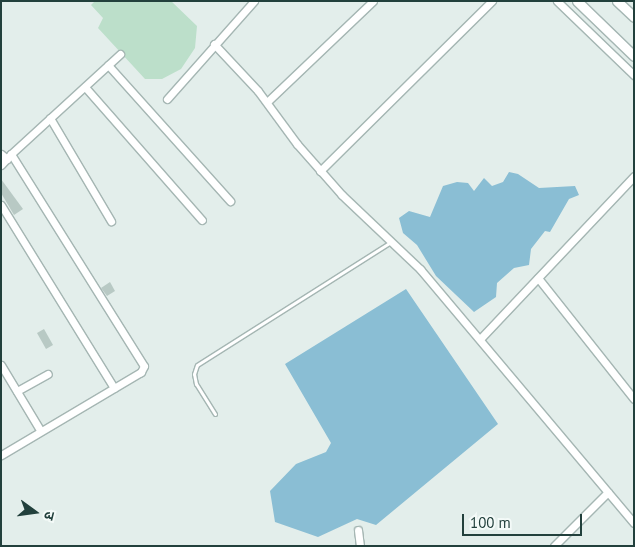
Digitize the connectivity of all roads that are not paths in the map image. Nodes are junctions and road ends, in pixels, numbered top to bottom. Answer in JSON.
{"nodes":[{"id":1,"x":254,"y":1,"type":"edge"},
{"id":2,"x":373,"y":1,"type":"edge"},
{"id":3,"x":492,"y":1,"type":"edge"},
{"id":4,"x":557,"y":1,"type":"edge"},
{"id":5,"x":577,"y":1,"type":"edge"},
{"id":6,"x":617,"y":1,"type":"edge"},
{"id":7,"x":634,"y":17,"type":"edge"},
{"id":8,"x":214,"y":44,"type":"junction"},
{"id":9,"x":120,"y":54,"type":"dead end"},
{"id":10,"x":634,"y":56,"type":"edge"},
{"id":11,"x":108,"y":65,"type":"junction"},
{"id":12,"x":634,"y":75,"type":"edge"},
{"id":13,"x":85,"y":86,"type":"junction"},
{"id":14,"x":167,"y":99,"type":"dead end"},
{"id":15,"x":267,"y":102,"type":"junction"},
{"id":16,"x":50,"y":118,"type":"junction"},
{"id":17,"x":5,"y":158,"type":"edge"},
{"id":18,"x":320,"y":171,"type":"junction"},
{"id":19,"x":634,"y":176,"type":"edge"},
{"id":20,"x":230,"y":201,"type":"dead end"},
{"id":21,"x":1,"y":205,"type":"edge"},
{"id":22,"x":202,"y":220,"type":"dead end"},
{"id":23,"x":111,"y":221,"type":"dead end"},
{"id":24,"x":392,"y":241,"type":"junction"},
{"id":25,"x":538,"y":278,"type":"junction"},
{"id":26,"x":480,"y":339,"type":"junction"},
{"id":27,"x":1,"y":365,"type":"edge"},
{"id":28,"x":48,"y":374,"type":"dead end"},
{"id":29,"x":114,"y":388,"type":"junction"},
{"id":30,"x":17,"y":391,"type":"junction"},
{"id":31,"x":634,"y":398,"type":"edge"},
{"id":32,"x":215,"y":414,"type":"dead end"},
{"id":33,"x":40,"y":430,"type":"junction"},
{"id":34,"x":1,"y":454,"type":"edge"},
{"id":35,"x":608,"y":492,"type":"junction"},
{"id":36,"x":634,"y":523,"type":"edge"},
{"id":37,"x":358,"y":530,"type":"dead end"},
{"id":38,"x":359,"y":545,"type":"edge"},
{"id":39,"x":554,"y":546,"type":"edge"}],
"edges":[{"from":1,"to":8,"type":"street"},
{"from":2,"to":15,"type":"street"},
{"from":3,"to":18,"type":"street"},
{"from":4,"to":12,"type":"street"},
{"from":5,"to":10,"type":"street"},
{"from":6,"to":7,"type":"street"},
{"from":8,"to":14,"type":"street"},
{"from":8,"to":15,"type":"street"},
{"from":9,"to":11,"type":"street"},
{"from":11,"to":13,"type":"street"},
{"from":11,"to":20,"type":"street"},
{"from":13,"to":16,"type":"street"},
{"from":13,"to":22,"type":"street"},
{"from":15,"to":18,"type":"street"},
{"from":16,"to":17,"type":"street"},
{"from":16,"to":23,"type":"street"},
{"from":17,"to":29,"type":"street"},
{"from":18,"to":24,"type":"street"},
{"from":19,"to":25,"type":"street"},
{"from":21,"to":29,"type":"street"},
{"from":24,"to":26,"type":"street"},
{"from":24,"to":32,"type":"lane"},
{"from":25,"to":26,"type":"street"},
{"from":25,"to":31,"type":"street"},
{"from":26,"to":35,"type":"street"},
{"from":27,"to":30,"type":"street"},
{"from":28,"to":30,"type":"street"},
{"from":29,"to":33,"type":"street"},
{"from":30,"to":33,"type":"street"},
{"from":33,"to":34,"type":"street"},
{"from":35,"to":36,"type":"street"},
{"from":35,"to":39,"type":"street"},
{"from":37,"to":38,"type":"street"}]}
